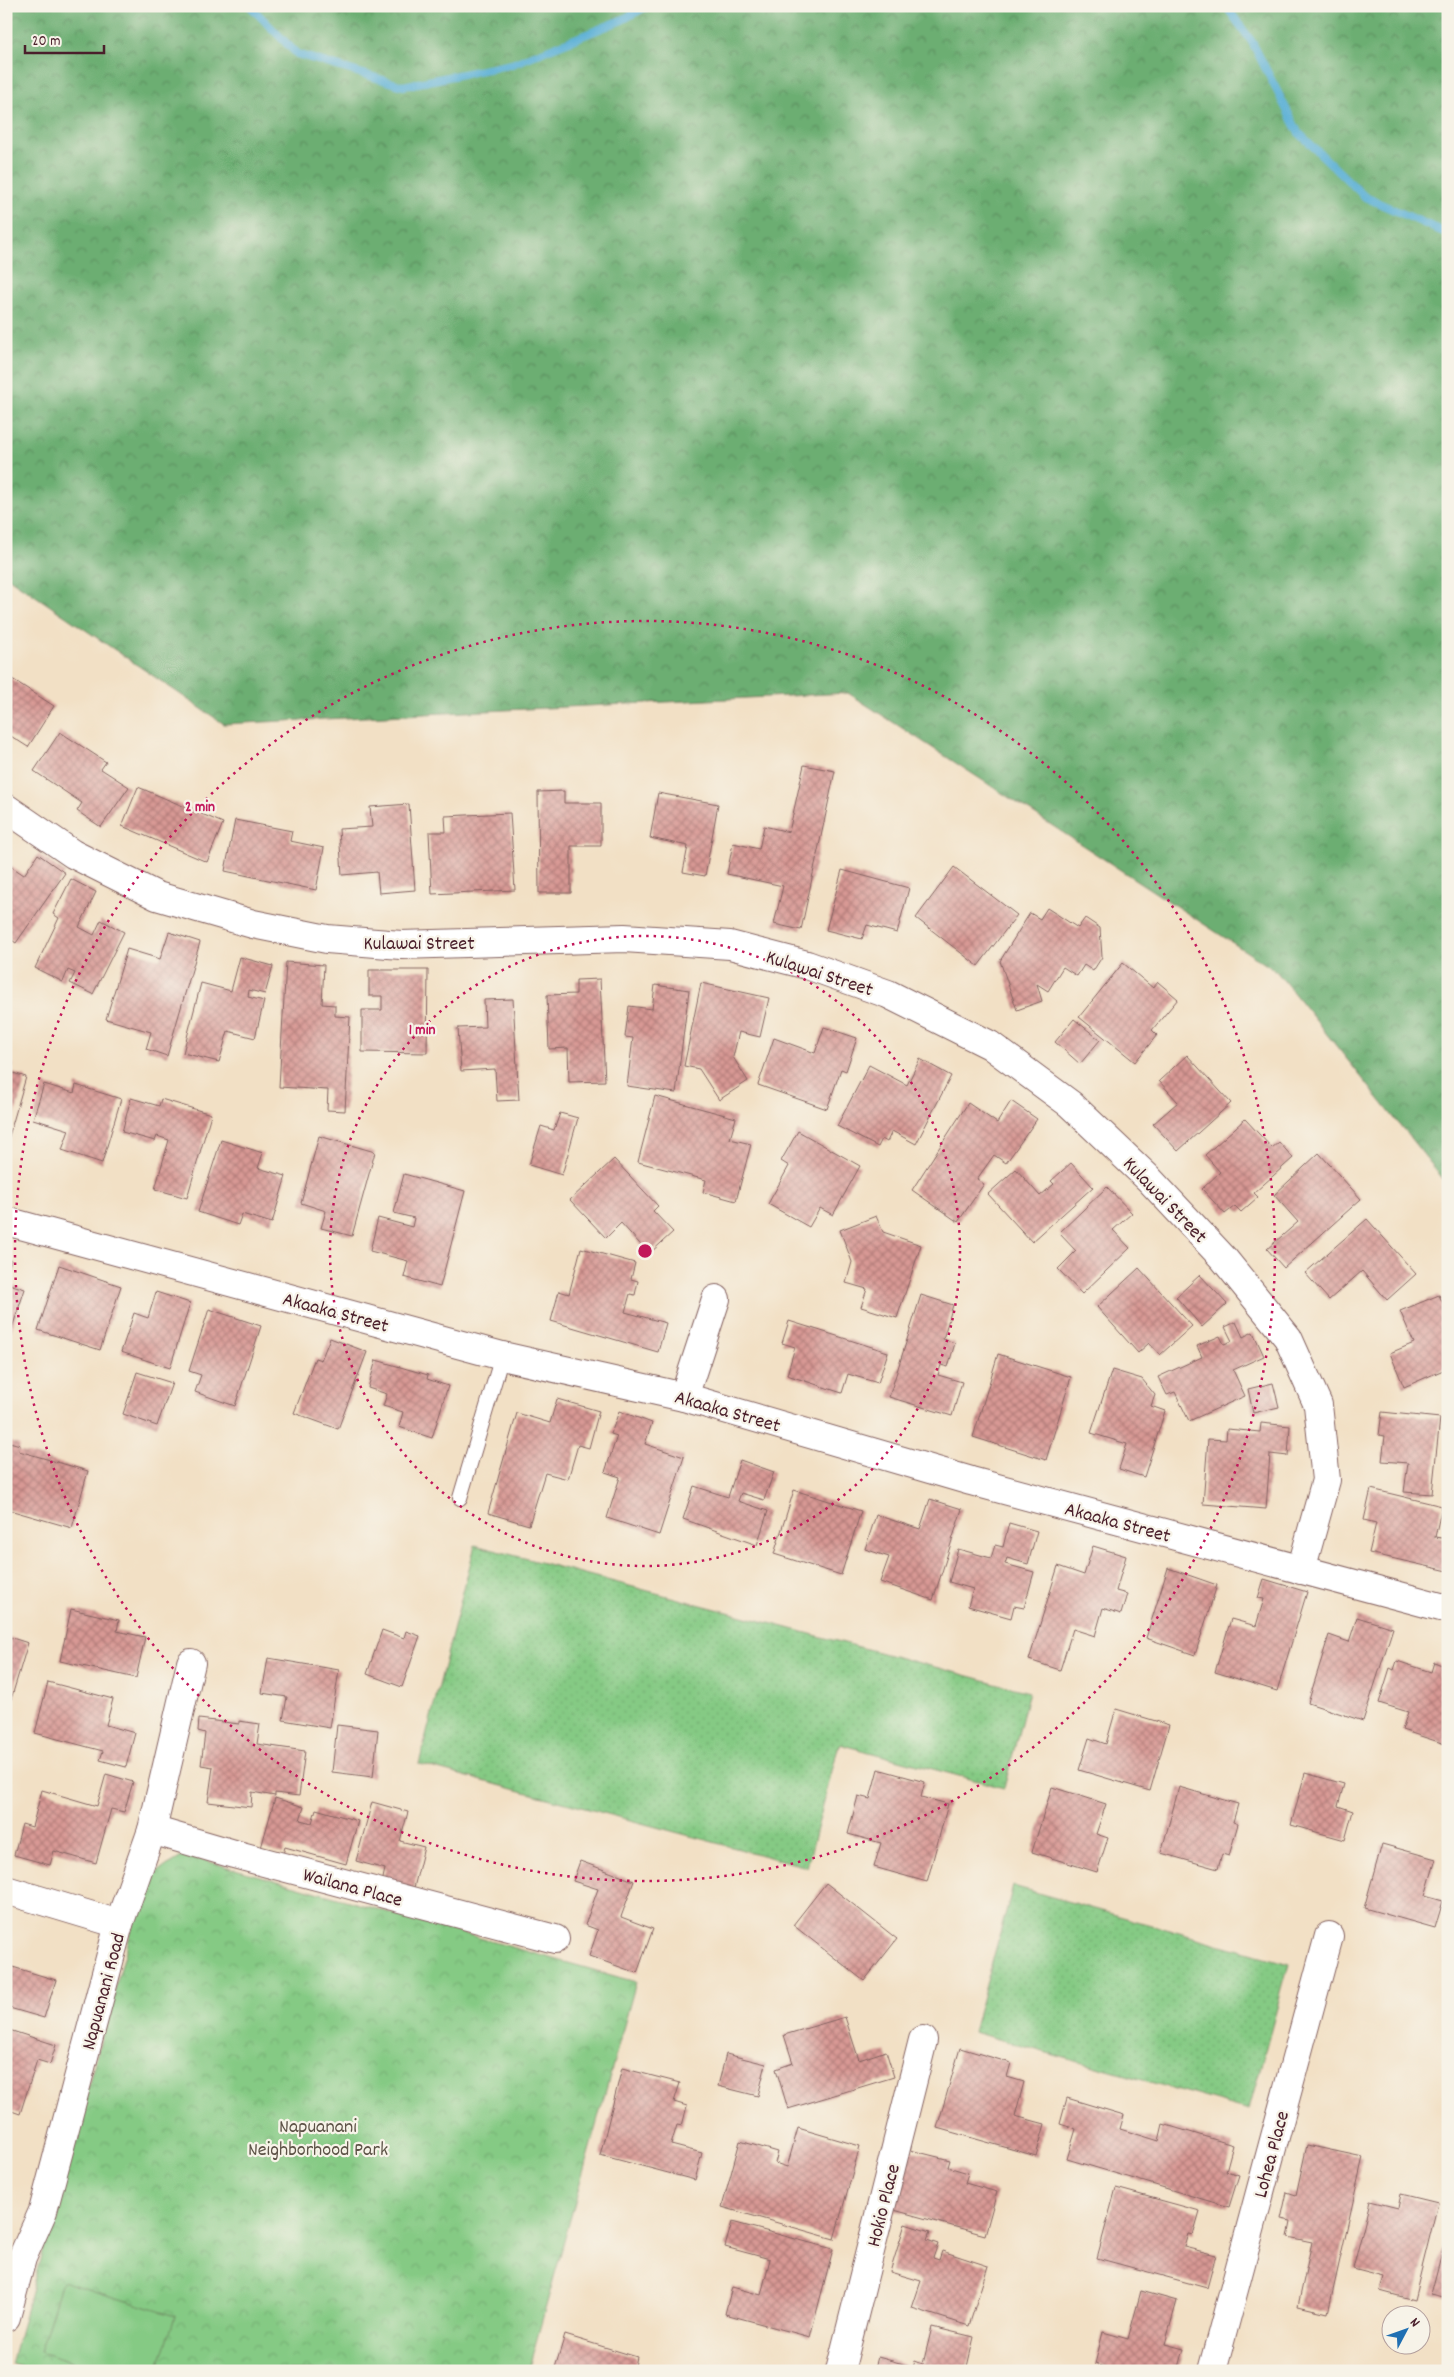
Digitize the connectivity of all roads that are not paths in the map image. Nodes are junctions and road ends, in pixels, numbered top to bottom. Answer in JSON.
{"nodes":[{"id":1,"x":6,"y":808,"type":"edge"},
{"id":2,"x":6,"y":1221,"type":"edge"},
{"id":3,"x":716,"y":1299,"type":"dead end"},
{"id":4,"x":502,"y":1356,"type":"junction"},
{"id":5,"x":684,"y":1397,"type":"junction"},
{"id":6,"x":460,"y":1498,"type":"dead end"},
{"id":7,"x":1302,"y":1570,"type":"junction"},
{"id":8,"x":1448,"y":1609,"type":"edge"},
{"id":9,"x":191,"y":1662,"type":"dead end"},
{"id":10,"x":152,"y":1830,"type":"junction"},
{"id":11,"x":6,"y":1890,"type":"edge"},
{"id":12,"x":120,"y":1924,"type":"junction"},
{"id":13,"x":1329,"y":1936,"type":"dead end"},
{"id":14,"x":555,"y":1939,"type":"dead end"},
{"id":15,"x":923,"y":2040,"type":"dead end"},
{"id":16,"x":14,"y":2256,"type":"edge"},
{"id":17,"x":6,"y":2317,"type":"edge"},
{"id":18,"x":840,"y":2371,"type":"edge"},
{"id":19,"x":1212,"y":2371,"type":"edge"}],
"edges":[{"from":1,"to":7,"type":"street","name":"Kulawai Street"},
{"from":2,"to":4,"type":"street","name":"Akaaka Street"},
{"from":3,"to":5,"type":"street"},
{"from":4,"to":5,"type":"street","name":"Akaaka Street"},
{"from":4,"to":6,"type":"lane"},
{"from":5,"to":7,"type":"street","name":"Akaaka Street"},
{"from":7,"to":8,"type":"street","name":"Akaaka Street"},
{"from":9,"to":10,"type":"street","name":"Napuanani Road"},
{"from":10,"to":12,"type":"street","name":"Napuanani Road"},
{"from":10,"to":14,"type":"street","name":"Wailana Place"},
{"from":11,"to":12,"type":"street"},
{"from":12,"to":16,"type":"street","name":"Napuanani Road"},
{"from":13,"to":19,"type":"street","name":"Lohea Place"},
{"from":15,"to":18,"type":"street","name":"Hokio Place"},
{"from":16,"to":17,"type":"street","name":"Napuanani Road"}]}
